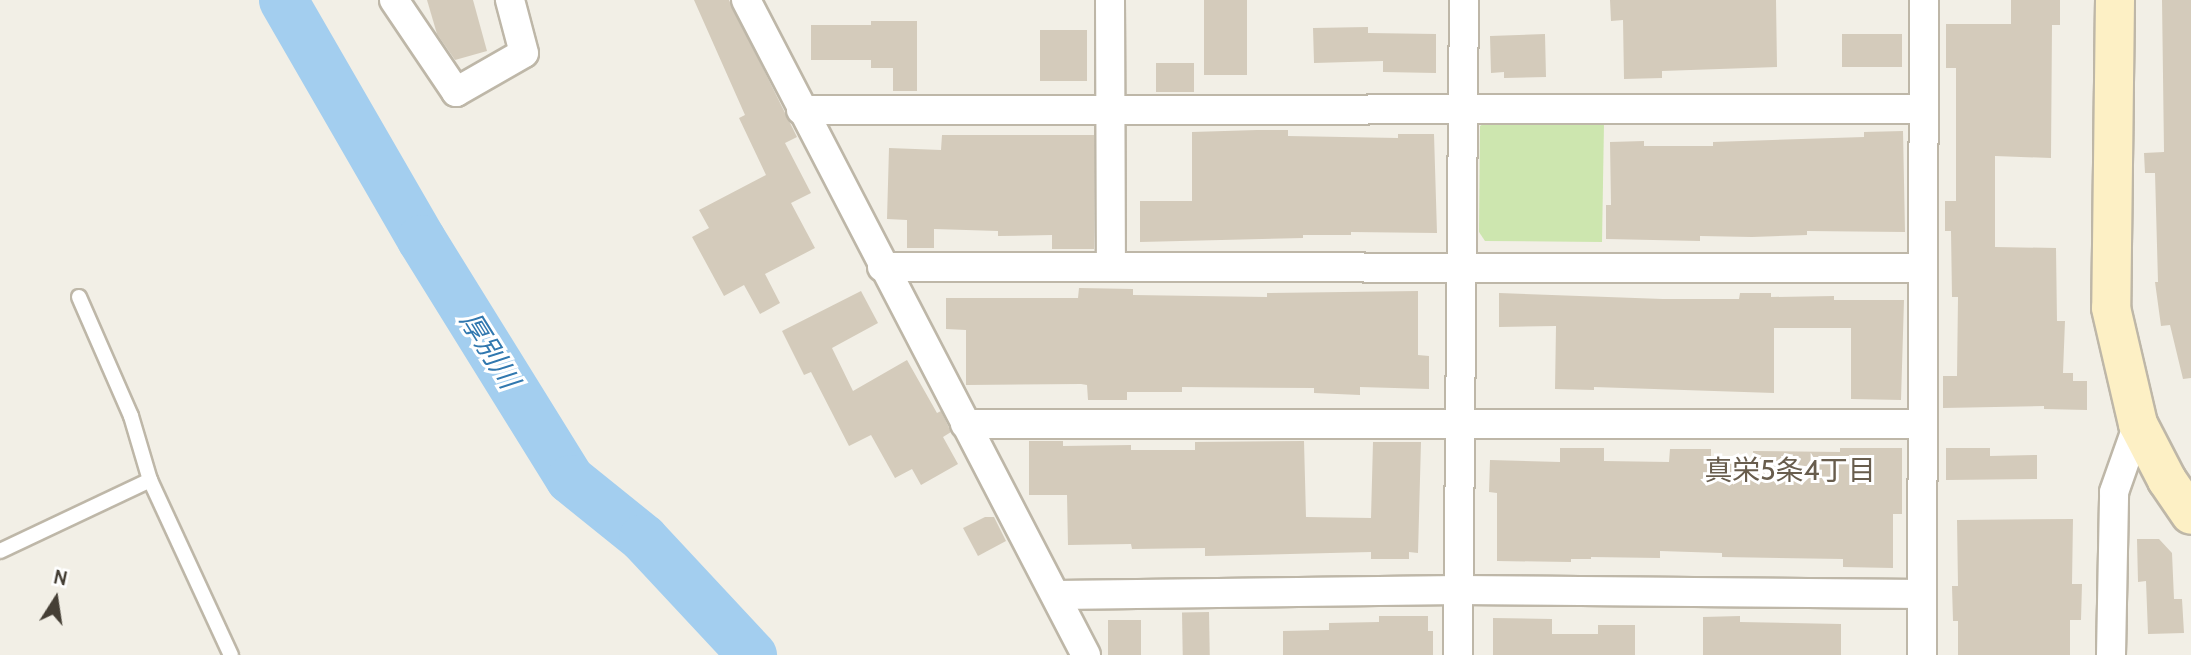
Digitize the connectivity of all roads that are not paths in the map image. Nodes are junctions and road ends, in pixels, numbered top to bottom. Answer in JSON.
{"nodes":[{"id":1,"x":394,"y":0,"type":"edge"},
{"id":2,"x":510,"y":0,"type":"edge"},
{"id":3,"x":746,"y":0,"type":"edge"},
{"id":4,"x":1110,"y":0,"type":"edge"},
{"id":5,"x":1464,"y":0,"type":"edge"},
{"id":6,"x":1924,"y":0,"type":"edge"},
{"id":7,"x":2115,"y":0,"type":"edge"},
{"id":8,"x":1111,"y":109,"type":"junction"},
{"id":9,"x":1923,"y":109,"type":"junction"},
{"id":10,"x":801,"y":110,"type":"junction"},
{"id":11,"x":1463,"y":112,"type":"junction"},
{"id":12,"x":882,"y":267,"type":"junction"},
{"id":13,"x":1111,"y":267,"type":"junction"},
{"id":14,"x":1923,"y":268,"type":"junction"},
{"id":15,"x":1462,"y":270,"type":"junction"},
{"id":16,"x":79,"y":297,"type":"dead end"},
{"id":17,"x":1460,"y":423,"type":"junction"},
{"id":18,"x":965,"y":424,"type":"junction"},
{"id":19,"x":1922,"y":424,"type":"junction"},
{"id":20,"x":2138,"y":424,"type":"junction"},
{"id":21,"x":150,"y":480,"type":"junction"},
{"id":22,"x":2191,"y":515,"type":"edge"},
{"id":23,"x":0,"y":551,"type":"edge"},
{"id":24,"x":1459,"y":590,"type":"junction"},
{"id":25,"x":1922,"y":594,"type":"junction"},
{"id":26,"x":1057,"y":595,"type":"junction"},
{"id":27,"x":231,"y":655,"type":"edge"},
{"id":28,"x":1086,"y":655,"type":"edge"},
{"id":29,"x":1458,"y":655,"type":"edge"},
{"id":30,"x":1922,"y":655,"type":"edge"},
{"id":31,"x":2111,"y":655,"type":"edge"}],
"edges":[{"from":1,"to":2,"type":"street"},
{"from":3,"to":10,"type":"street"},
{"from":4,"to":8,"type":"street"},
{"from":5,"to":11,"type":"street"},
{"from":6,"to":9,"type":"street"},
{"from":7,"to":20,"type":"street"},
{"from":8,"to":10,"type":"street"},
{"from":8,"to":11,"type":"street"},
{"from":8,"to":13,"type":"street"},
{"from":9,"to":11,"type":"street"},
{"from":9,"to":14,"type":"street"},
{"from":10,"to":12,"type":"street"},
{"from":11,"to":15,"type":"street"},
{"from":12,"to":13,"type":"street"},
{"from":12,"to":18,"type":"street"},
{"from":13,"to":15,"type":"street"},
{"from":14,"to":15,"type":"street"},
{"from":14,"to":19,"type":"street"},
{"from":15,"to":17,"type":"street"},
{"from":16,"to":21,"type":"lane"},
{"from":17,"to":18,"type":"street"},
{"from":17,"to":19,"type":"street"},
{"from":17,"to":24,"type":"street"},
{"from":18,"to":26,"type":"street"},
{"from":19,"to":25,"type":"street"},
{"from":20,"to":22,"type":"street"},
{"from":20,"to":31,"type":"street"},
{"from":21,"to":23,"type":"lane"},
{"from":21,"to":27,"type":"lane"},
{"from":24,"to":25,"type":"street"},
{"from":24,"to":26,"type":"street"},
{"from":24,"to":29,"type":"street"},
{"from":25,"to":30,"type":"street"},
{"from":26,"to":28,"type":"street"}]}
